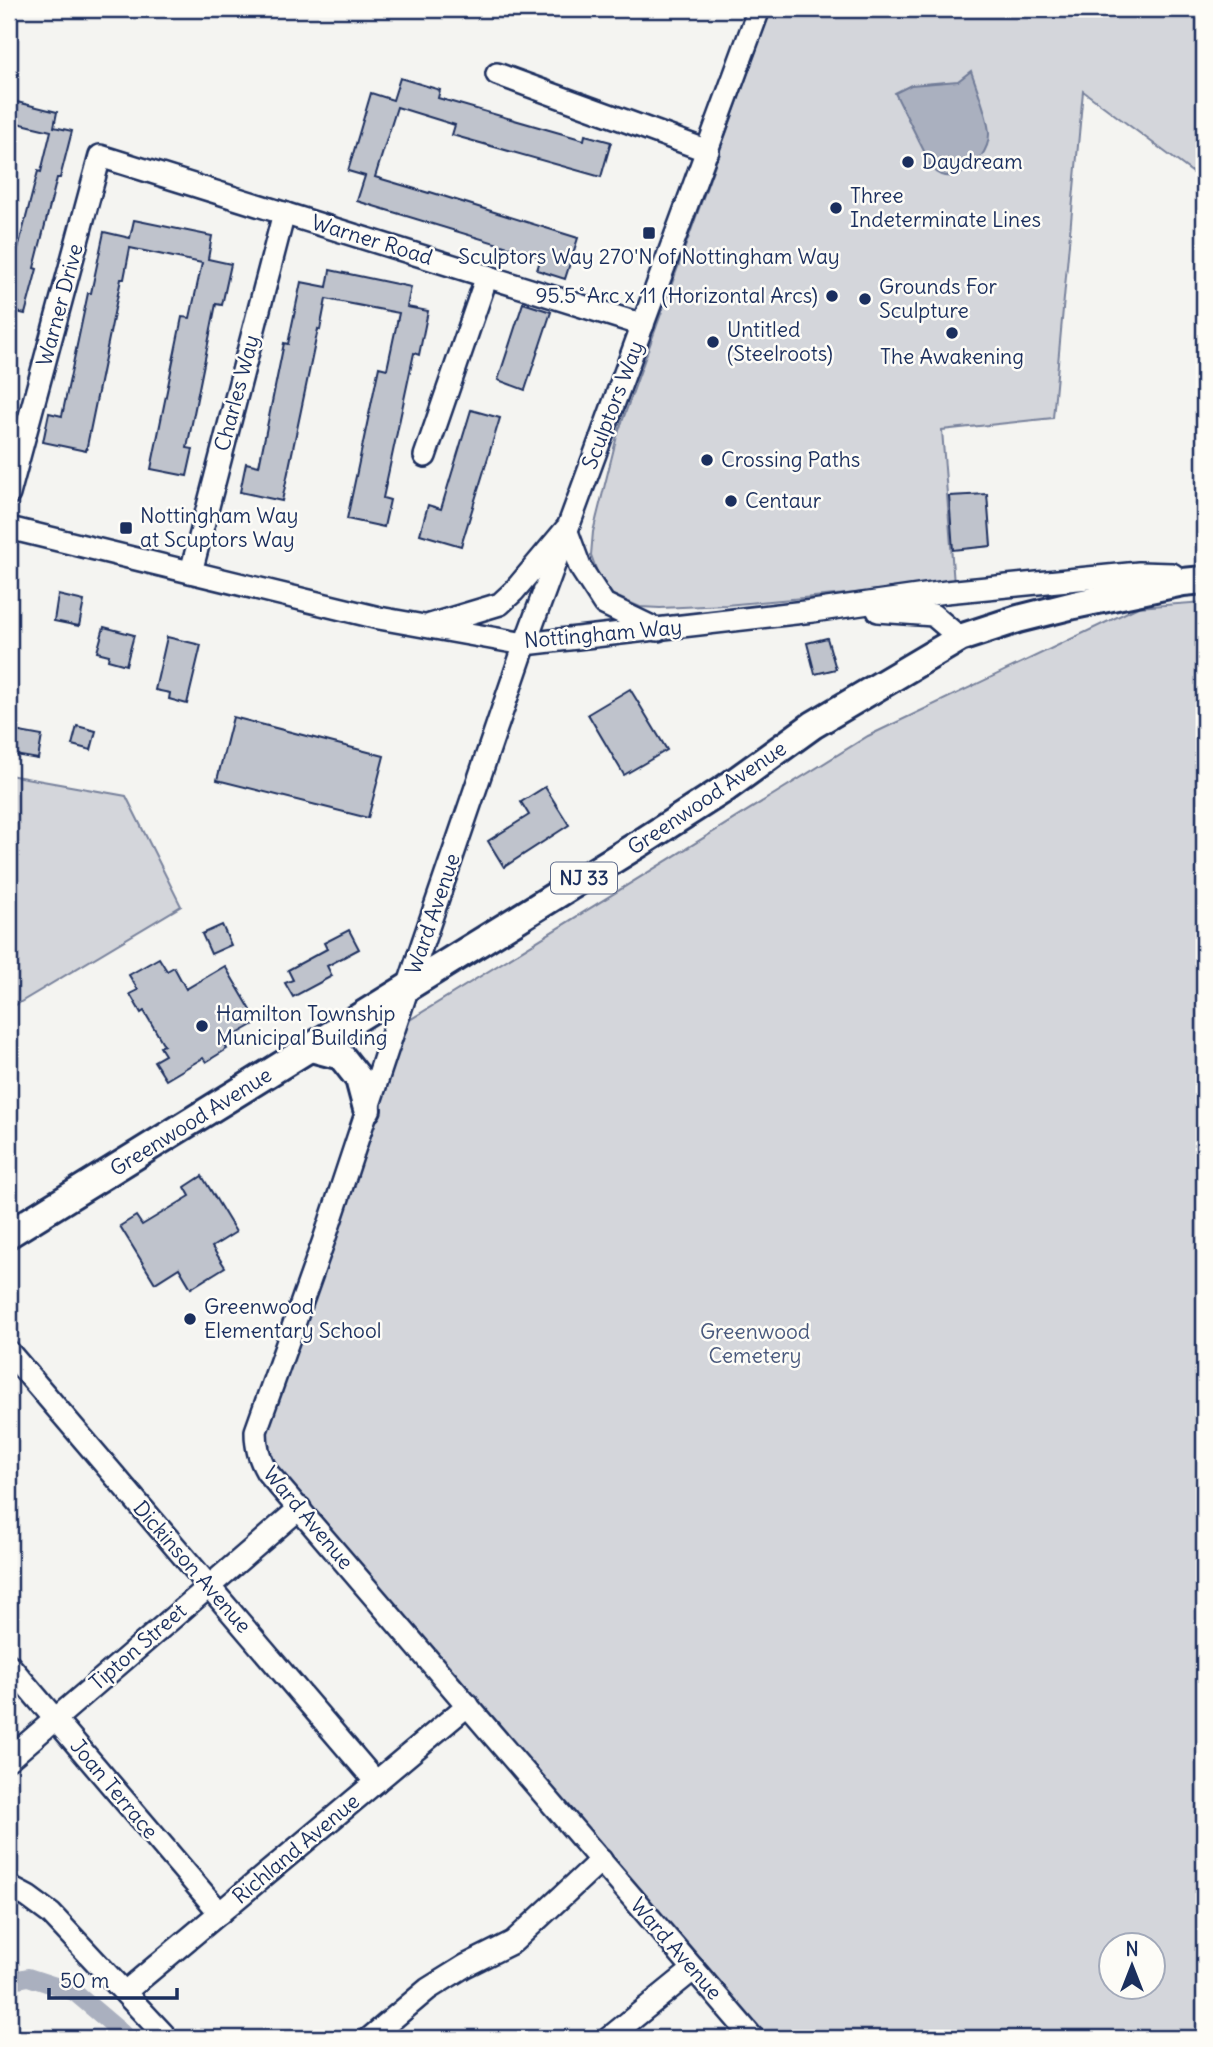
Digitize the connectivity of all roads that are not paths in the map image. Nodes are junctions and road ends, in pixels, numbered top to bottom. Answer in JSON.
{"nodes":[{"id":1,"x":759,"y":9,"type":"edge"},
{"id":2,"x":497,"y":74,"type":"dead end"},
{"id":3,"x":708,"y":151,"type":"junction"},
{"id":4,"x":100,"y":156,"type":"joint"},
{"id":5,"x":284,"y":213,"type":"junction"},
{"id":6,"x":487,"y":276,"type":"junction"},
{"id":7,"x":643,"y":325,"type":"junction"},
{"id":8,"x":425,"y":456,"type":"dead end"},
{"id":9,"x":9,"y":494,"type":"edge"},
{"id":10,"x":9,"y":528,"type":"edge"},
{"id":11,"x":566,"y":529,"type":"junction"},
{"id":12,"x":191,"y":572,"type":"junction"},
{"id":13,"x":1194,"y":581,"type":"edge"},
{"id":14,"x":813,"y":611,"type":"junction"},
{"id":15,"x":426,"y":626,"type":"junction"},
{"id":16,"x":658,"y":630,"type":"junction"},
{"id":17,"x":960,"y":638,"type":"junction"},
{"id":18,"x":525,"y":644,"type":"junction"},
{"id":19,"x":408,"y":988,"type":"junction"},
{"id":20,"x":311,"y":1048,"type":"junction"},
{"id":21,"x":367,"y":1109,"type":"junction"},
{"id":22,"x":9,"y":1234,"type":"edge"},
{"id":23,"x":9,"y":1352,"type":"edge"},
{"id":24,"x":299,"y":1508,"type":"junction"},
{"id":25,"x":209,"y":1586,"type":"junction"},
{"id":26,"x":9,"y":1665,"type":"edge"},
{"id":27,"x":468,"y":1705,"type":"junction"},
{"id":28,"x":55,"y":1719,"type":"junction"},
{"id":29,"x":9,"y":1759,"type":"edge"},
{"id":30,"x":376,"y":1782,"type":"junction"},
{"id":31,"x":601,"y":1860,"type":"junction"},
{"id":32,"x":9,"y":1887,"type":"edge"},
{"id":33,"x":220,"y":1913,"type":"junction"},
{"id":34,"x":694,"y":1969,"type":"junction"},
{"id":35,"x":125,"y":1992,"type":"junction"},
{"id":36,"x":167,"y":2038,"type":"edge"},
{"id":37,"x":370,"y":2038,"type":"edge"},
{"id":38,"x":609,"y":2038,"type":"edge"},
{"id":39,"x":753,"y":2038,"type":"edge"}],
"edges":[{"from":1,"to":3,"type":"street","name":"Sculptors Way"},
{"from":2,"to":3,"type":"street"},
{"from":3,"to":7,"type":"street","name":"Sculptors Way"},
{"from":4,"to":5,"type":"street","name":"Warner Road"},
{"from":4,"to":9,"type":"street","name":"Warner Drive"},
{"from":5,"to":6,"type":"street","name":"Warner Road"},
{"from":5,"to":12,"type":"street","name":"Charles Way"},
{"from":6,"to":7,"type":"street","name":"Warner Road"},
{"from":6,"to":8,"type":"street"},
{"from":7,"to":11,"type":"street","name":"Sculptors Way"},
{"from":10,"to":12,"type":"street","name":"Nottingham Way"},
{"from":11,"to":15,"type":"street"},
{"from":11,"to":16,"type":"street"},
{"from":11,"to":18,"type":"street","name":"Sculptors Way"},
{"from":12,"to":15,"type":"street","name":"Nottingham Way"},
{"from":13,"to":14,"type":"street","name":"Nottingham Way"},
{"from":13,"to":17,"type":"main road","name":"Greenwood Avenue","number":"NJ 33"},
{"from":14,"to":16,"type":"street","name":"Nottingham Way"},
{"from":14,"to":17,"type":"street"},
{"from":15,"to":18,"type":"street","name":"Nottingham Way"},
{"from":16,"to":18,"type":"street","name":"Nottingham Way"},
{"from":17,"to":19,"type":"main road","name":"Greenwood Avenue","number":"NJ 33"},
{"from":18,"to":19,"type":"street","name":"Ward Avenue"},
{"from":19,"to":20,"type":"main road","name":"Greenwood Avenue","number":"NJ 33"},
{"from":19,"to":21,"type":"street","name":"Ward Avenue"},
{"from":20,"to":21,"type":"main road"},
{"from":20,"to":22,"type":"main road","name":"Greenwood Avenue","number":"NJ 33"},
{"from":21,"to":24,"type":"street","name":"Ward Avenue"},
{"from":23,"to":25,"type":"street","name":"Dickinson Avenue"},
{"from":24,"to":25,"type":"street","name":"Tipton Street"},
{"from":24,"to":27,"type":"street","name":"Ward Avenue"},
{"from":25,"to":28,"type":"street","name":"Tipton Street"},
{"from":25,"to":30,"type":"street","name":"Dickinson Avenue"},
{"from":26,"to":28,"type":"street","name":"Joan Terrace"},
{"from":27,"to":30,"type":"street","name":"Richland Avenue"},
{"from":27,"to":31,"type":"street","name":"Ward Avenue"},
{"from":28,"to":29,"type":"street","name":"Tipton Street"},
{"from":28,"to":33,"type":"street","name":"Joan Terrace"},
{"from":30,"to":33,"type":"street","name":"Richland Avenue"},
{"from":31,"to":34,"type":"street","name":"Ward Avenue"},
{"from":31,"to":37,"type":"street"},
{"from":32,"to":35,"type":"street"},
{"from":33,"to":35,"type":"street","name":"Richland Avenue"},
{"from":34,"to":38,"type":"street"},
{"from":34,"to":39,"type":"street","name":"Ward Avenue"},
{"from":35,"to":36,"type":"street"}]}
